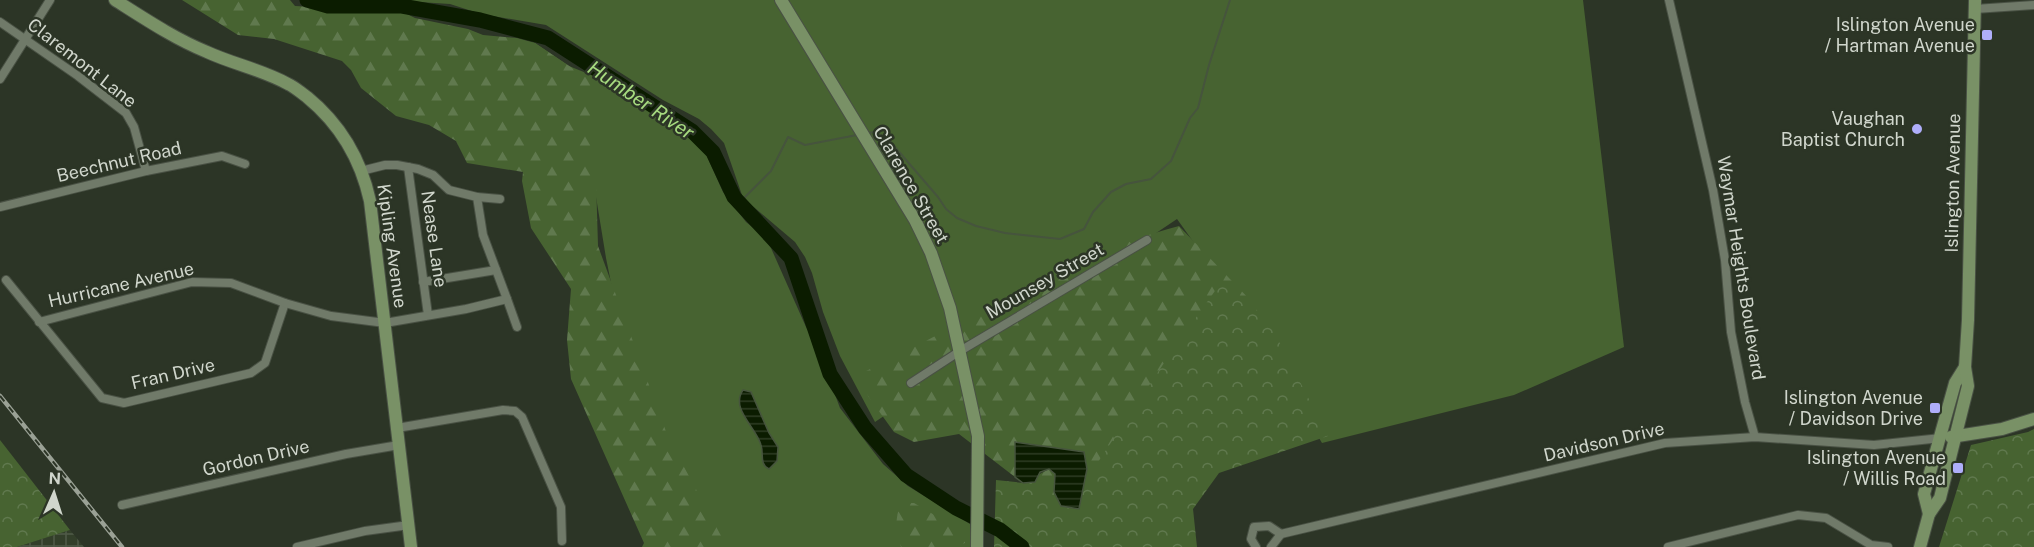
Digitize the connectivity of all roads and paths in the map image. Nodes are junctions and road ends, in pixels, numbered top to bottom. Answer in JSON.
{"nodes":[{"id":1,"x":50,"y":0,"type":"edge"},
{"id":2,"x":115,"y":0,"type":"edge"},
{"id":3,"x":781,"y":0,"type":"edge"},
{"id":4,"x":1669,"y":0,"type":"edge"},
{"id":5,"x":1975,"y":4,"type":"edge"},
{"id":6,"x":2034,"y":5,"type":"edge"},
{"id":7,"x":0,"y":22,"type":"edge"},
{"id":8,"x":26,"y":38,"type":"junction"},
{"id":9,"x":0,"y":79,"type":"edge"},
{"id":10,"x":245,"y":164,"type":"dead end"},
{"id":11,"x":408,"y":167,"type":"junction"},
{"id":12,"x":146,"y":171,"type":"junction"},
{"id":13,"x":362,"y":171,"type":"junction"},
{"id":14,"x":477,"y":197,"type":"junction"},
{"id":15,"x":501,"y":199,"type":"dead end"},
{"id":16,"x":0,"y":207,"type":"edge"},
{"id":17,"x":1147,"y":240,"type":"dead end"},
{"id":18,"x":496,"y":270,"type":"junction"},
{"id":19,"x":6,"y":280,"type":"dead end"},
{"id":20,"x":423,"y":282,"type":"junction"},
{"id":21,"x":507,"y":299,"type":"junction"},
{"id":22,"x":285,"y":303,"type":"junction"},
{"id":23,"x":428,"y":315,"type":"junction"},
{"id":24,"x":39,"y":322,"type":"junction"},
{"id":25,"x":385,"y":323,"type":"junction"},
{"id":26,"x":517,"y":327,"type":"dead end"},
{"id":27,"x":960,"y":351,"type":"junction"},
{"id":28,"x":1965,"y":367,"type":"junction"},
{"id":29,"x":911,"y":383,"type":"dead end"},
{"id":30,"x":2034,"y":419,"type":"edge"},
{"id":31,"x":397,"y":428,"type":"junction"},
{"id":32,"x":1955,"y":436,"type":"junction"},
{"id":33,"x":1755,"y":437,"type":"junction"},
{"id":34,"x":1941,"y":438,"type":"junction"},
{"id":35,"x":399,"y":445,"type":"junction"},
{"id":36,"x":122,"y":505,"type":"dead end"},
{"id":37,"x":1929,"y":514,"type":"junction"},
{"id":38,"x":409,"y":525,"type":"junction"},
{"id":39,"x":1281,"y":534,"type":"junction"},
{"id":40,"x":562,"y":541,"type":"dead end"},
{"id":41,"x":977,"y":541,"type":"edge"},
{"id":42,"x":297,"y":547,"type":"edge"},
{"id":43,"x":411,"y":547,"type":"edge"},
{"id":44,"x":1256,"y":547,"type":"edge"},
{"id":45,"x":1271,"y":547,"type":"edge"},
{"id":46,"x":1668,"y":547,"type":"edge"},
{"id":47,"x":1888,"y":547,"type":"edge"},
{"id":48,"x":1920,"y":547,"type":"edge"}],
"edges":[{"from":1,"to":8,"type":"street"},
{"from":2,"to":13,"type":"street","name":"Kipling Avenue"},
{"from":3,"to":27,"type":"street","name":"Clarence Street"},
{"from":4,"to":33,"type":"street","name":"Waymar Heights Boulevard"},
{"from":5,"to":6,"type":"street"},
{"from":5,"to":28,"type":"street","name":"Islington Avenue"},
{"from":7,"to":8,"type":"street","name":"Claremont Lane"},
{"from":8,"to":9,"type":"street"},
{"from":8,"to":12,"type":"street","name":"Claremont Lane"},
{"from":10,"to":12,"type":"street","name":"Beechnut Road"},
{"from":11,"to":13,"type":"street"},
{"from":11,"to":14,"type":"street"},
{"from":11,"to":20,"type":"street","name":"Nease Lane"},
{"from":12,"to":16,"type":"street","name":"Beechnut Road"},
{"from":13,"to":25,"type":"street","name":"Kipling Avenue"},
{"from":14,"to":15,"type":"street"},
{"from":14,"to":18,"type":"street"},
{"from":17,"to":27,"type":"street","name":"Mounsey Street"},
{"from":18,"to":20,"type":"street"},
{"from":18,"to":21,"type":"street"},
{"from":19,"to":24,"type":"street","name":"Fran Drive"},
{"from":20,"to":23,"type":"street","name":"Nease Lane"},
{"from":21,"to":23,"type":"street","name":"Hurricane Avenue"},
{"from":21,"to":26,"type":"street"},
{"from":22,"to":24,"type":"street","name":"Hurricane Avenue"},
{"from":22,"to":24,"type":"street","name":"Fran Drive"},
{"from":22,"to":25,"type":"street","name":"Hurricane Avenue"},
{"from":23,"to":25,"type":"street","name":"Hurricane Avenue"},
{"from":25,"to":31,"type":"street","name":"Kipling Avenue"},
{"from":27,"to":29,"type":"street","name":"Mounsey Street"},
{"from":27,"to":41,"type":"street","name":"Clarence Street"},
{"from":28,"to":32,"type":"street","name":"Islington Avenue"},
{"from":28,"to":34,"type":"street","name":"Islington Avenue"},
{"from":30,"to":32,"type":"street"},
{"from":31,"to":35,"type":"street","name":"Kipling Avenue"},
{"from":31,"to":40,"type":"street"},
{"from":32,"to":34,"type":"street"},
{"from":32,"to":37,"type":"street","name":"Islington Avenue"},
{"from":33,"to":34,"type":"street","name":"Davidson Drive"},
{"from":33,"to":39,"type":"street","name":"Davidson Drive"},
{"from":34,"to":37,"type":"street","name":"Islington Avenue"},
{"from":35,"to":36,"type":"street","name":"Gordon Drive"},
{"from":35,"to":38,"type":"street","name":"Kipling Avenue"},
{"from":37,"to":48,"type":"street","name":"Islington Avenue"},
{"from":38,"to":42,"type":"street"},
{"from":38,"to":43,"type":"street","name":"Kipling Avenue"},
{"from":39,"to":44,"type":"street","name":"Davidson Drive"},
{"from":39,"to":45,"type":"street"},
{"from":46,"to":47,"type":"street"}]}
